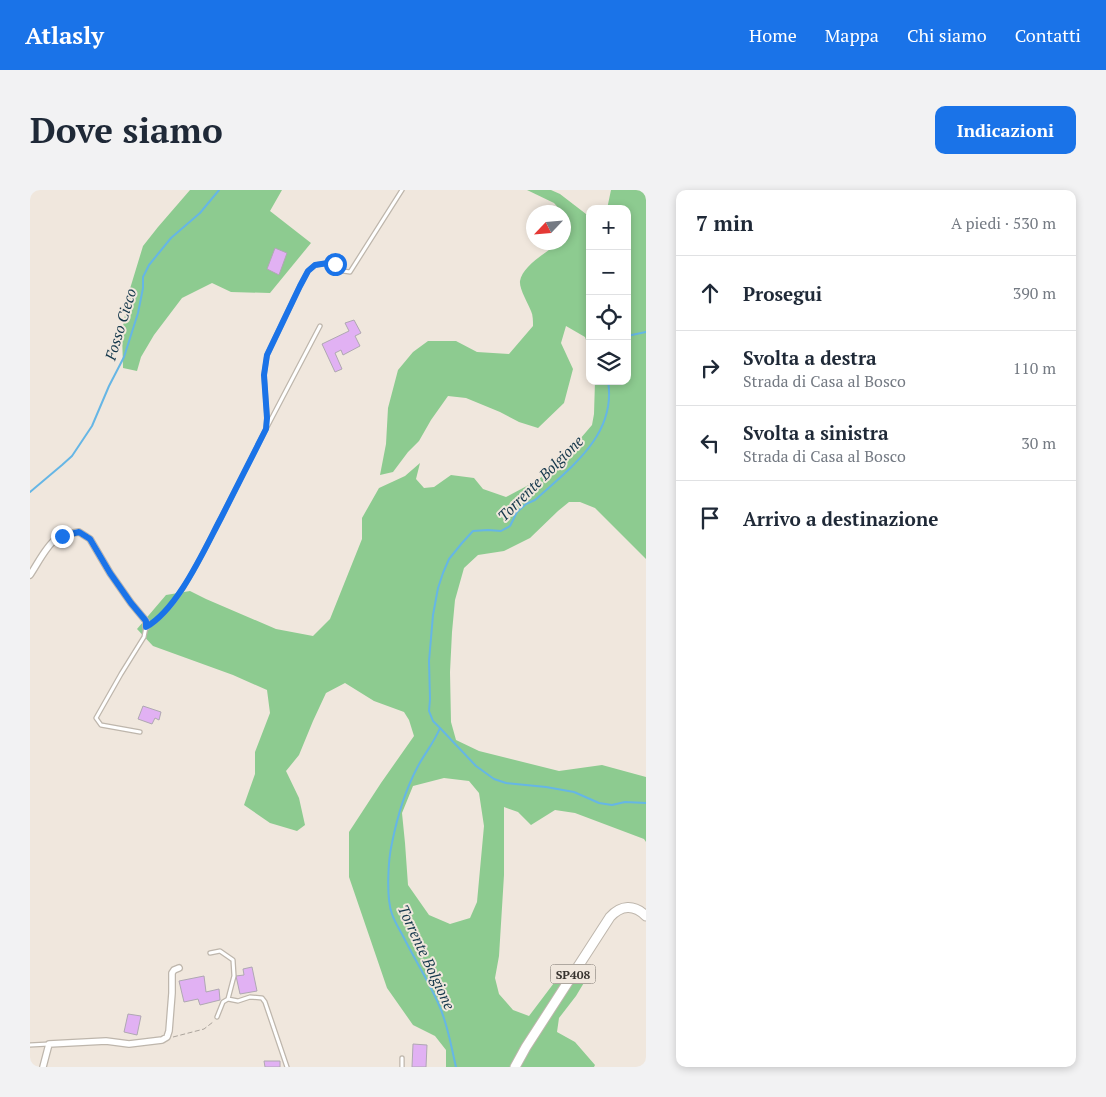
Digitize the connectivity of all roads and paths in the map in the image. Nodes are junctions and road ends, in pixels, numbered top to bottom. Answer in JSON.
{"nodes":[{"id":1,"x":402,"y":190,"type":"edge"},
{"id":2,"x":320,"y":326,"type":"dead end"},
{"id":3,"x":266,"y":429,"type":"junction"},
{"id":4,"x":30,"y":576,"type":"edge"},
{"id":5,"x":146,"y":627,"type":"junction"},
{"id":6,"x":140,"y":732,"type":"dead end"},
{"id":7,"x":646,"y":916,"type":"edge"},
{"id":8,"x":210,"y":952,"type":"dead end"},
{"id":9,"x":179,"y":968,"type":"dead end"},
{"id":10,"x":228,"y":999,"type":"junction"},
{"id":11,"x":217,"y":1017,"type":"joint"},
{"id":12,"x":167,"y":1037,"type":"junction"},
{"id":13,"x":49,"y":1044,"type":"junction"},
{"id":14,"x":30,"y":1045,"type":"edge"},
{"id":15,"x":402,"y":1058,"type":"dead end"},
{"id":16,"x":43,"y":1067,"type":"edge"},
{"id":17,"x":287,"y":1067,"type":"edge"},
{"id":18,"x":402,"y":1067,"type":"edge"},
{"id":19,"x":515,"y":1067,"type":"edge"}],
"edges":[{"from":1,"to":3,"type":"lane"},
{"from":2,"to":3,"type":"lane"},
{"from":3,"to":5,"type":"lane"},
{"from":4,"to":5,"type":"street"},
{"from":5,"to":6,"type":"lane"},
{"from":7,"to":19,"type":"main road","number":"SP408"},
{"from":8,"to":10,"type":"lane"},
{"from":9,"to":12,"type":"street"},
{"from":10,"to":11,"type":"lane"},
{"from":10,"to":17,"type":"lane"},
{"from":11,"to":12,"type":"path"},
{"from":12,"to":13,"type":"street"},
{"from":13,"to":14,"type":"lane"},
{"from":13,"to":16,"type":"street"},
{"from":15,"to":18,"type":"lane"}]}
